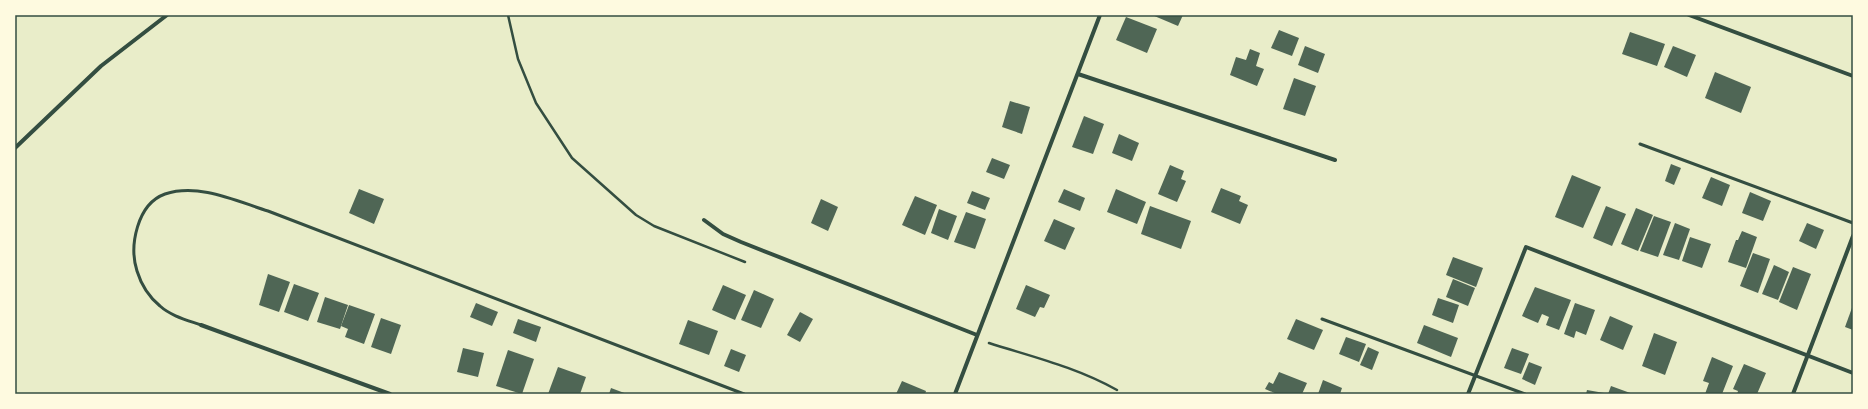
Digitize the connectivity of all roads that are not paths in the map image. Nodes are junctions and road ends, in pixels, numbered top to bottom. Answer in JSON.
{"nodes":[{"id":1,"x":167,"y":15,"type":"edge"},
{"id":2,"x":1100,"y":15,"type":"edge"},
{"id":3,"x":1689,"y":15,"type":"edge"},
{"id":4,"x":1078,"y":74,"type":"junction"},
{"id":5,"x":1853,"y":76,"type":"edge"},
{"id":6,"x":1640,"y":144,"type":"dead end"},
{"id":7,"x":15,"y":148,"type":"edge"},
{"id":8,"x":1335,"y":160,"type":"dead end"},
{"id":9,"x":704,"y":220,"type":"dead end"},
{"id":10,"x":1853,"y":223,"type":"edge"},
{"id":11,"x":1853,"y":236,"type":"edge"},
{"id":12,"x":1322,"y":319,"type":"dead end"},
{"id":13,"x":201,"y":325,"type":"joint"},
{"id":14,"x":977,"y":335,"type":"junction"},
{"id":15,"x":1808,"y":356,"type":"junction"},
{"id":16,"x":1853,"y":373,"type":"edge"},
{"id":17,"x":1475,"y":375,"type":"junction"},
{"id":18,"x":390,"y":394,"type":"edge"},
{"id":19,"x":744,"y":394,"type":"edge"},
{"id":20,"x":955,"y":394,"type":"edge"},
{"id":21,"x":1468,"y":394,"type":"edge"},
{"id":22,"x":1526,"y":394,"type":"edge"},
{"id":23,"x":1793,"y":394,"type":"edge"}],
"edges":[{"from":1,"to":7,"type":"street"},
{"from":2,"to":4,"type":"street"},
{"from":3,"to":5,"type":"street"},
{"from":4,"to":8,"type":"street"},
{"from":4,"to":14,"type":"street"},
{"from":6,"to":10,"type":"lane"},
{"from":9,"to":14,"type":"street"},
{"from":11,"to":15,"type":"street"},
{"from":12,"to":17,"type":"lane"},
{"from":13,"to":18,"type":"street"},
{"from":13,"to":19,"type":"lane"},
{"from":14,"to":20,"type":"street"},
{"from":15,"to":16,"type":"street"},
{"from":15,"to":17,"type":"street"},
{"from":15,"to":23,"type":"street"},
{"from":17,"to":21,"type":"street"},
{"from":17,"to":22,"type":"lane"}]}
